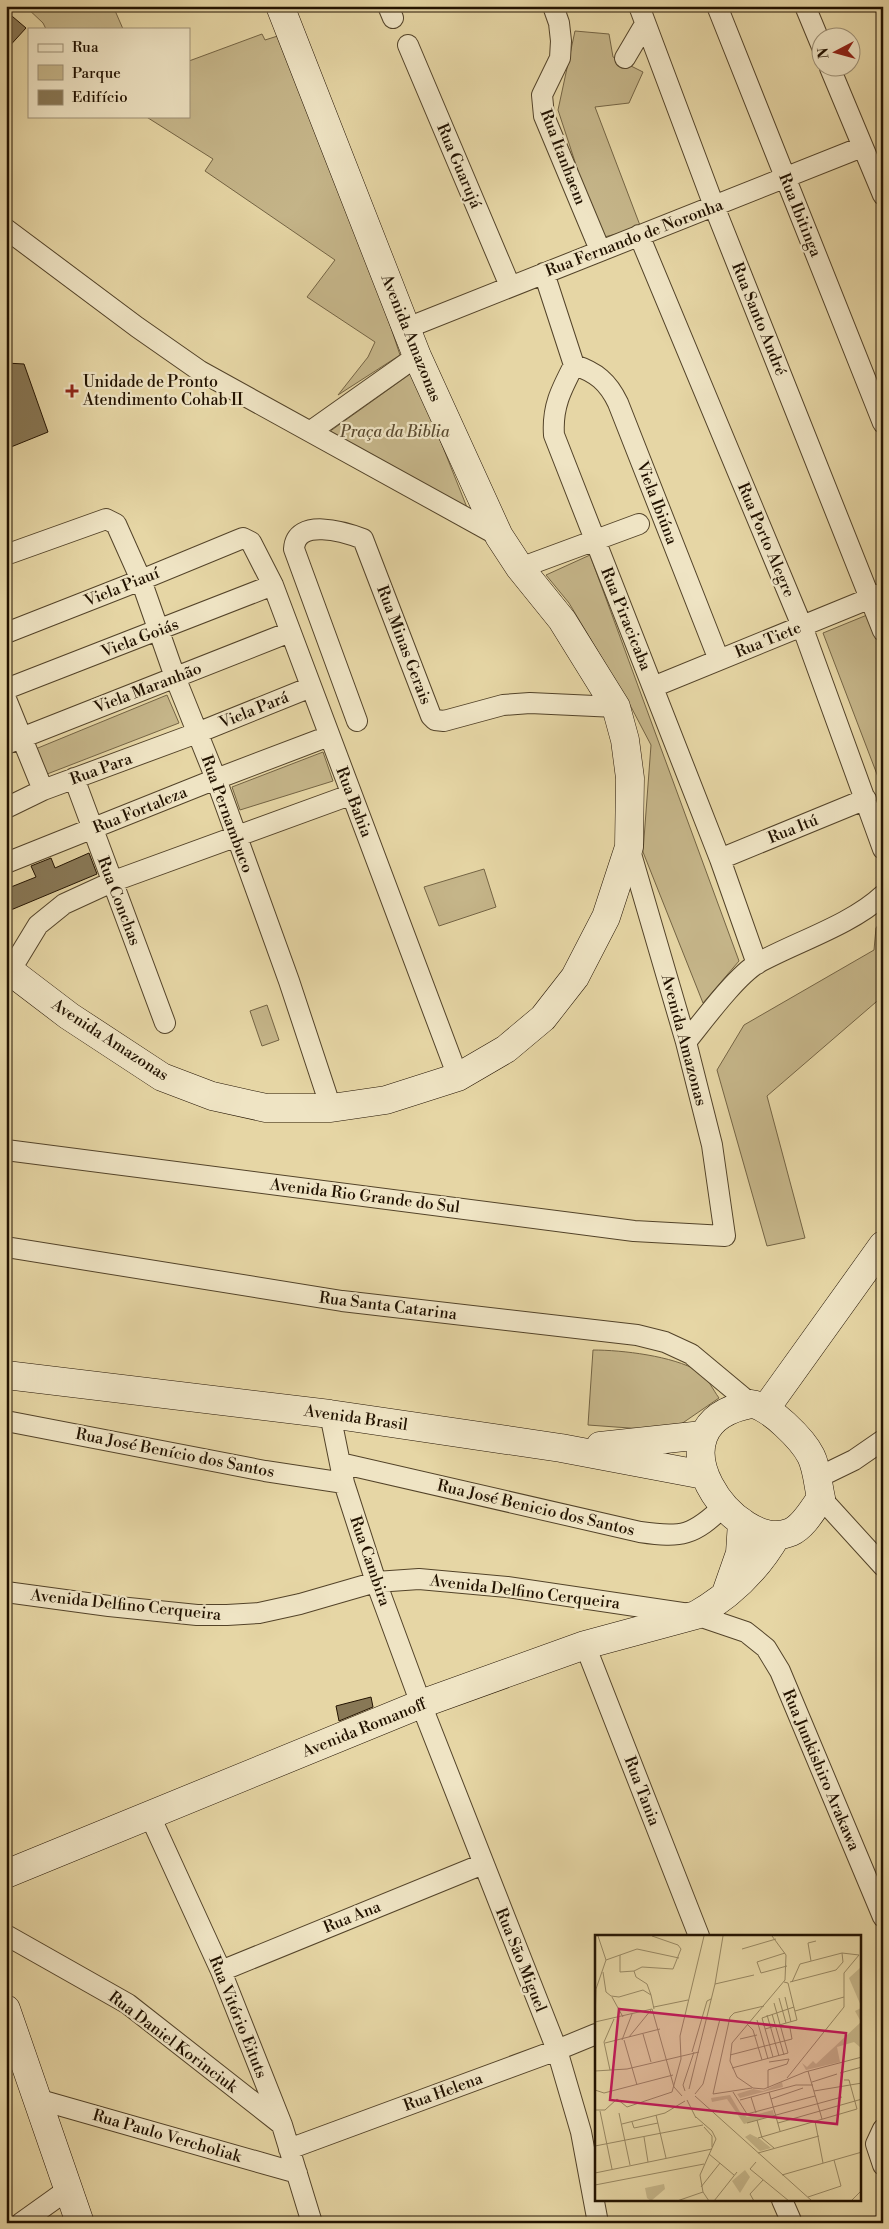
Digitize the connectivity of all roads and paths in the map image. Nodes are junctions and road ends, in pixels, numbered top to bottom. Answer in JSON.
{"nodes":[{"id":1,"x":280,"y":6,"type":"edge"},
{"id":2,"x":553,"y":6,"type":"edge"},
{"id":3,"x":717,"y":6,"type":"edge"},
{"id":4,"x":805,"y":6,"type":"edge"},
{"id":5,"x":642,"y":15,"type":"edge"},
{"id":6,"x":814,"y":28,"type":"edge"},
{"id":7,"x":408,"y":45,"type":"dead end"},
{"id":8,"x":625,"y":58,"type":"dead end"},
{"id":9,"x":834,"y":78,"type":"edge"},
{"id":10,"x":862,"y":147,"type":"junction"},
{"id":11,"x":785,"y":179,"type":"junction"},
{"id":12,"x":883,"y":196,"type":"edge"},
{"id":13,"x":714,"y":206,"type":"junction"},
{"id":14,"x":6,"y":229,"type":"edge"},
{"id":15,"x":639,"y":235,"type":"junction"},
{"id":16,"x":600,"y":250,"type":"junction"},
{"id":17,"x":544,"y":273,"type":"junction"},
{"id":18,"x":510,"y":286,"type":"junction"},
{"id":19,"x":407,"y":328,"type":"junction"},
{"id":20,"x":417,"y":356,"type":"junction"},
{"id":21,"x":574,"y":365,"type":"junction"},
{"id":22,"x":883,"y":423,"type":"edge"},
{"id":23,"x":311,"y":430,"type":"junction"},
{"id":24,"x":639,"y":524,"type":"dead end"},
{"id":25,"x":499,"y":536,"type":"junction"},
{"id":26,"x":238,"y":540,"type":"joint"},
{"id":27,"x":594,"y":541,"type":"junction"},
{"id":28,"x":11,"y":553,"type":"dead end"},
{"id":29,"x":520,"y":568,"type":"junction"},
{"id":30,"x":141,"y":580,"type":"junction"},
{"id":31,"x":272,"y":585,"type":"junction"},
{"id":32,"x":877,"y":595,"type":"edge"},
{"id":33,"x":802,"y":626,"type":"junction"},
{"id":34,"x":159,"y":630,"type":"junction"},
{"id":35,"x":883,"y":631,"type":"edge"},
{"id":36,"x":290,"y":632,"type":"junction"},
{"id":37,"x":6,"y":633,"type":"edge"},
{"id":38,"x":719,"y":660,"type":"junction"},
{"id":39,"x":175,"y":677,"type":"junction"},
{"id":40,"x":311,"y":687,"type":"junction"},
{"id":41,"x":653,"y":687,"type":"junction"},
{"id":42,"x":6,"y":690,"type":"edge"},
{"id":43,"x":6,"y":699,"type":"edge"},
{"id":44,"x":616,"y":707,"type":"junction"},
{"id":45,"x":357,"y":721,"type":"dead end"},
{"id":46,"x":197,"y":733,"type":"junction"},
{"id":47,"x":329,"y":736,"type":"junction"},
{"id":48,"x":14,"y":741,"type":"edge"},
{"id":49,"x":74,"y":778,"type":"junction"},
{"id":50,"x":216,"y":779,"type":"junction"},
{"id":51,"x":43,"y":790,"type":"junction"},
{"id":52,"x":350,"y":794,"type":"junction"},
{"id":53,"x":866,"y":799,"type":"junction"},
{"id":54,"x":6,"y":808,"type":"edge"},
{"id":55,"x":92,"y":830,"type":"junction"},
{"id":56,"x":237,"y":838,"type":"junction"},
{"id":57,"x":629,"y":847,"type":"junction"},
{"id":58,"x":883,"y":849,"type":"edge"},
{"id":59,"x":720,"y":858,"type":"junction"},
{"id":60,"x":6,"y":863,"type":"edge"},
{"id":61,"x":114,"y":881,"type":"junction"},
{"id":62,"x":883,"y":895,"type":"edge"},
{"id":63,"x":757,"y":964,"type":"junction"},
{"id":64,"x":8,"y":969,"type":"edge"},
{"id":65,"x":165,"y":1023,"type":"dead end"},
{"id":66,"x":686,"y":1042,"type":"junction"},
{"id":67,"x":458,"y":1077,"type":"junction"},
{"id":68,"x":331,"y":1108,"type":"junction"},
{"id":69,"x":6,"y":1150,"type":"edge"},
{"id":70,"x":725,"y":1236,"type":"joint"},
{"id":71,"x":883,"y":1245,"type":"edge"},
{"id":72,"x":6,"y":1247,"type":"edge"},
{"id":73,"x":6,"y":1375,"type":"edge"},
{"id":74,"x":758,"y":1406,"type":"junction"},
{"id":75,"x":330,"y":1414,"type":"junction"},
{"id":76,"x":6,"y":1421,"type":"edge"},
{"id":77,"x":703,"y":1435,"type":"junction"},
{"id":78,"x":883,"y":1440,"type":"edge"},
{"id":79,"x":561,"y":1448,"type":"junction"},
{"id":80,"x":342,"y":1473,"type":"junction"},
{"id":81,"x":704,"y":1475,"type":"junction"},
{"id":82,"x":819,"y":1488,"type":"junction"},
{"id":83,"x":733,"y":1514,"type":"junction"},
{"id":84,"x":777,"y":1535,"type":"junction"},
{"id":85,"x":883,"y":1566,"type":"edge"},
{"id":86,"x":376,"y":1582,"type":"junction"},
{"id":87,"x":6,"y":1592,"type":"edge"},
{"id":88,"x":726,"y":1594,"type":"junction"},
{"id":89,"x":696,"y":1615,"type":"junction"},
{"id":90,"x":746,"y":1632,"type":"joint"},
{"id":91,"x":585,"y":1645,"type":"junction"},
{"id":92,"x":421,"y":1704,"type":"junction"},
{"id":93,"x":150,"y":1816,"type":"junction"},
{"id":94,"x":483,"y":1864,"type":"junction"},
{"id":95,"x":6,"y":1874,"type":"edge"},
{"id":96,"x":883,"y":1917,"type":"edge"},
{"id":97,"x":6,"y":1935,"type":"edge"},
{"id":98,"x":699,"y":1935,"type":"edge"},
{"id":99,"x":221,"y":1971,"type":"junction"},
{"id":100,"x":6,"y":2010,"type":"edge"},
{"id":101,"x":595,"y":2034,"type":"edge"},
{"id":102,"x":557,"y":2050,"type":"junction"},
{"id":103,"x":37,"y":2099,"type":"junction"},
{"id":104,"x":282,"y":2125,"type":"junction"},
{"id":105,"x":883,"y":2129,"type":"edge"},
{"id":106,"x":289,"y":2149,"type":"junction"},
{"id":107,"x":883,"y":2165,"type":"edge"},
{"id":108,"x":297,"y":2173,"type":"junction"},
{"id":109,"x":70,"y":2188,"type":"junction"},
{"id":110,"x":783,"y":2202,"type":"edge"},
{"id":111,"x":22,"y":2223,"type":"edge"},
{"id":112,"x":80,"y":2223,"type":"edge"},
{"id":113,"x":312,"y":2223,"type":"edge"},
{"id":114,"x":598,"y":2223,"type":"edge"},
{"id":115,"x":792,"y":2223,"type":"edge"}],
"edges":[{"from":1,"to":19,"type":"street","name":"Avenida Amazonas"},
{"from":2,"to":16,"type":"street","name":"Rua Itanhaem"},
{"from":3,"to":11,"type":"street","name":"Rua Ibitinga"},
{"from":4,"to":6,"type":"street"},
{"from":5,"to":8,"type":"street"},
{"from":5,"to":13,"type":"street","name":"Rua Santo André"},
{"from":7,"to":18,"type":"street","name":"Rua Guarujá"},
{"from":9,"to":10,"type":"street"},
{"from":10,"to":11,"type":"street","name":"Rua Fernando de Noronha"},
{"from":10,"to":12,"type":"street"},
{"from":11,"to":13,"type":"street","name":"Rua Fernando de Noronha"},
{"from":11,"to":22,"type":"street","name":"Rua Ibitinga"},
{"from":13,"to":15,"type":"street","name":"Rua Fernando de Noronha"},
{"from":13,"to":32,"type":"street","name":"Rua Santo André"},
{"from":14,"to":23,"type":"street"},
{"from":15,"to":16,"type":"street","name":"Rua Fernando de Noronha"},
{"from":15,"to":33,"type":"street","name":"Rua Porto Alegre"},
{"from":16,"to":17,"type":"street","name":"Rua Fernando de Noronha"},
{"from":17,"to":18,"type":"street","name":"Rua Fernando de Noronha"},
{"from":17,"to":21,"type":"street"},
{"from":18,"to":19,"type":"street","name":"Rua Fernando de Noronha"},
{"from":19,"to":20,"type":"street","name":"Avenida Amazonas"},
{"from":20,"to":23,"type":"street"},
{"from":20,"to":25,"type":"street","name":"Avenida Amazonas"},
{"from":21,"to":27,"type":"street","name":"Rua Piracicaba"},
{"from":21,"to":38,"type":"street","name":"Viela Ibiúna"},
{"from":23,"to":25,"type":"street"},
{"from":24,"to":27,"type":"street"},
{"from":25,"to":29,"type":"street","name":"Avenida Amazonas"},
{"from":26,"to":30,"type":"street","name":"Viela Piauí"},
{"from":26,"to":31,"type":"street","name":"Rua Bahia"},
{"from":27,"to":29,"type":"street"},
{"from":27,"to":41,"type":"street","name":"Rua Piracicaba"},
{"from":28,"to":30,"type":"street","name":"Rua Pernambuco"},
{"from":29,"to":44,"type":"street","name":"Avenida Amazonas"},
{"from":30,"to":34,"type":"street","name":"Rua Pernambuco"},
{"from":30,"to":37,"type":"street","name":"Viela Piauí"},
{"from":31,"to":34,"type":"street","name":"Viela Goiás"},
{"from":31,"to":36,"type":"street","name":"Rua Bahia"},
{"from":32,"to":33,"type":"street","name":"Rua Tiete"},
{"from":32,"to":35,"type":"street","name":"Rua Santo André"},
{"from":33,"to":38,"type":"street","name":"Rua Tiete"},
{"from":33,"to":53,"type":"street","name":"Rua Porto Alegre"},
{"from":34,"to":39,"type":"street","name":"Rua Pernambuco"},
{"from":34,"to":42,"type":"street","name":"Viela Goiás"},
{"from":36,"to":39,"type":"street","name":"Viela Maranhão"},
{"from":36,"to":40,"type":"street","name":"Rua Bahia"},
{"from":38,"to":41,"type":"street","name":"Rua Tiete"},
{"from":39,"to":46,"type":"street","name":"Rua Pernambuco"},
{"from":39,"to":48,"type":"street","name":"Viela Maranhão"},
{"from":40,"to":46,"type":"street","name":"Viela Pará"},
{"from":40,"to":47,"type":"street","name":"Rua Bahia"},
{"from":41,"to":59,"type":"street","name":"Rua Piracicaba"},
{"from":43,"to":48,"type":"street"},
{"from":44,"to":45,"type":"street","name":"Rua Minas Gerais"},
{"from":44,"to":57,"type":"street","name":"Avenida Amazonas"},
{"from":46,"to":49,"type":"street","name":"Rua Para"},
{"from":46,"to":50,"type":"street","name":"Rua Pernambuco"},
{"from":47,"to":50,"type":"street","name":"Rua Fortaleza"},
{"from":47,"to":52,"type":"street","name":"Rua Bahia"},
{"from":48,"to":51,"type":"street"},
{"from":49,"to":51,"type":"street","name":"Rua Para"},
{"from":49,"to":55,"type":"street","name":"Rua Conchas"},
{"from":50,"to":55,"type":"street","name":"Rua Fortaleza"},
{"from":50,"to":56,"type":"street","name":"Rua Pernambuco"},
{"from":51,"to":54,"type":"street","name":"Rua Para"},
{"from":52,"to":56,"type":"street"},
{"from":52,"to":67,"type":"street","name":"Rua Bahia"},
{"from":53,"to":58,"type":"street","name":"Rua Porto Alegre"},
{"from":53,"to":59,"type":"street","name":"Rua Itú"},
{"from":55,"to":60,"type":"street","name":"Rua Fortaleza"},
{"from":55,"to":61,"type":"street","name":"Rua Conchas"},
{"from":56,"to":61,"type":"street"},
{"from":56,"to":68,"type":"street","name":"Rua Pernambuco"},
{"from":57,"to":66,"type":"street","name":"Avenida Amazonas"},
{"from":57,"to":67,"type":"street","name":"Avenida Amazonas"},
{"from":59,"to":63,"type":"street","name":"Rua Piracicaba"},
{"from":61,"to":64,"type":"street"},
{"from":61,"to":65,"type":"street","name":"Rua Conchas"},
{"from":62,"to":63,"type":"street"},
{"from":63,"to":66,"type":"street"},
{"from":64,"to":68,"type":"street","name":"Avenida Amazonas"},
{"from":66,"to":70,"type":"street","name":"Avenida Amazonas"},
{"from":67,"to":68,"type":"street","name":"Avenida Amazonas"},
{"from":69,"to":70,"type":"street","name":"Avenida Rio Grande do Sul"},
{"from":71,"to":74,"type":"street"},
{"from":72,"to":74,"type":"street","name":"Rua Santa Catarina"},
{"from":73,"to":75,"type":"street","name":"Avenida Brasil"},
{"from":74,"to":77,"type":"street"},
{"from":74,"to":82,"type":"street"},
{"from":75,"to":79,"type":"street","name":"Avenida Brasil"},
{"from":75,"to":80,"type":"street","name":"Rua Cambira"},
{"from":76,"to":80,"type":"street","name":"Rua José Benício dos Santos"},
{"from":77,"to":79,"type":"street"},
{"from":77,"to":81,"type":"street"},
{"from":78,"to":82,"type":"street"},
{"from":79,"to":81,"type":"street","name":"Avenida Brasil"},
{"from":80,"to":83,"type":"street","name":"Rua José Benicio dos Santos"},
{"from":80,"to":86,"type":"street","name":"Rua Cambira"},
{"from":81,"to":83,"type":"street"},
{"from":82,"to":84,"type":"street"},
{"from":82,"to":85,"type":"street"},
{"from":83,"to":84,"type":"street"},
{"from":83,"to":88,"type":"street"},
{"from":84,"to":88,"type":"street","name":"Avenida Romanoff"},
{"from":86,"to":87,"type":"street","name":"Avenida Delfino Cerqueira"},
{"from":86,"to":89,"type":"street","name":"Avenida Delfino Cerqueira"},
{"from":86,"to":92,"type":"street","name":"Rua Cambira"},
{"from":88,"to":89,"type":"street","name":"Avenida Romanoff"},
{"from":89,"to":90,"type":"street","name":"Avenida Delfino Cerqueira"},
{"from":89,"to":91,"type":"street","name":"Avenida Romanoff"},
{"from":90,"to":96,"type":"street","name":"Rua Junkishiro Arakawa"},
{"from":91,"to":92,"type":"street","name":"Avenida Romanoff"},
{"from":91,"to":98,"type":"street","name":"Rua Tania"},
{"from":92,"to":93,"type":"street","name":"Avenida Romanoff"},
{"from":92,"to":94,"type":"street","name":"Rua São Miguel"},
{"from":93,"to":95,"type":"street","name":"Avenida Romanoff"},
{"from":93,"to":99,"type":"street","name":"Rua Vitório Eituts"},
{"from":94,"to":99,"type":"street","name":"Rua Ana"},
{"from":94,"to":102,"type":"street","name":"Rua São Miguel"},
{"from":97,"to":104,"type":"street","name":"Rua Daniel Korinciuk"},
{"from":99,"to":104,"type":"street","name":"Rua Vitório Eituts"},
{"from":100,"to":103,"type":"street"},
{"from":101,"to":102,"type":"street","name":"Rua Helena"},
{"from":102,"to":106,"type":"street","name":"Rua Helena"},
{"from":102,"to":114,"type":"street","name":"Rua São Miguel"},
{"from":103,"to":108,"type":"street","name":"Rua Paulo Vercholiak"},
{"from":103,"to":109,"type":"street"},
{"from":104,"to":106,"type":"street","name":"Rua Vitório Eituts"},
{"from":105,"to":107,"type":"street"},
{"from":106,"to":108,"type":"street","name":"Rua Vitório Eituts"},
{"from":108,"to":113,"type":"street","name":"Rua Vitório Eituts"},
{"from":109,"to":111,"type":"street"},
{"from":109,"to":112,"type":"street"},
{"from":110,"to":115,"type":"street"}]}
